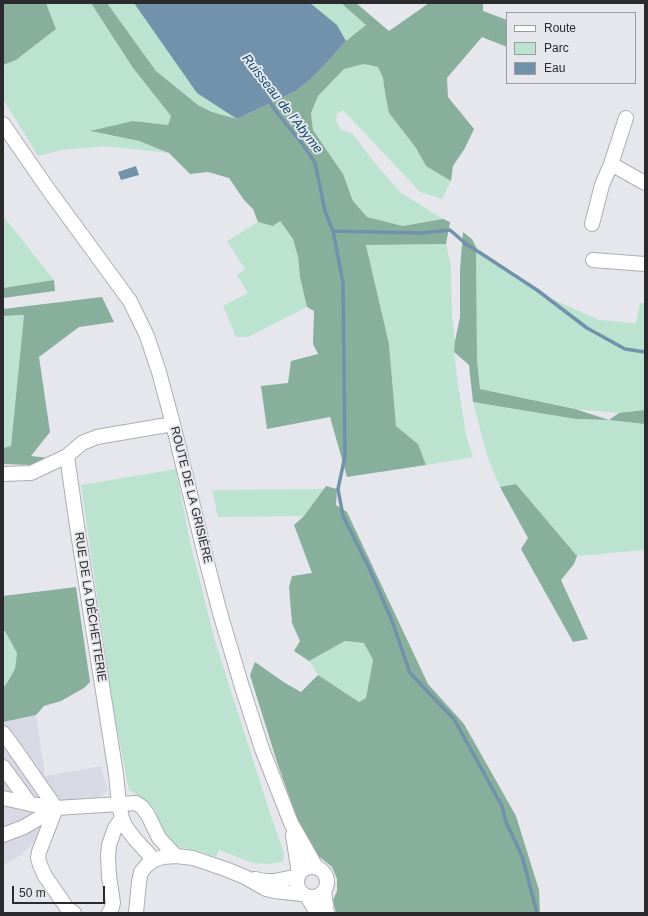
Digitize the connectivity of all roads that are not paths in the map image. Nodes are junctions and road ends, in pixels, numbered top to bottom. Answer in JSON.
{"nodes":[{"id":1,"x":626,"y":118,"type":"dead end"},
{"id":2,"x":3,"y":124,"type":"edge"},
{"id":3,"x":611,"y":164,"type":"junction"},
{"id":4,"x":645,"y":183,"type":"edge"},
{"id":5,"x":592,"y":224,"type":"dead end"},
{"id":6,"x":593,"y":260,"type":"dead end"},
{"id":7,"x":645,"y":264,"type":"edge"},
{"id":8,"x":173,"y":424,"type":"junction"},
{"id":9,"x":68,"y":456,"type":"junction"},
{"id":10,"x":3,"y":474,"type":"edge"},
{"id":11,"x":3,"y":733,"type":"edge"},
{"id":12,"x":3,"y":767,"type":"edge"},
{"id":13,"x":3,"y":798,"type":"edge"},
{"id":14,"x":30,"y":804,"type":"junction"},
{"id":15,"x":56,"y":808,"type":"junction"},
{"id":16,"x":120,"y":811,"type":"junction"},
{"id":17,"x":290,"y":823,"type":"junction"},
{"id":18,"x":3,"y":836,"type":"edge"},
{"id":19,"x":176,"y":856,"type":"junction"},
{"id":20,"x":154,"y":860,"type":"junction"},
{"id":21,"x":316,"y":868,"type":"junction"},
{"id":22,"x":298,"y":875,"type":"junction"},
{"id":23,"x":245,"y":877,"type":"junction"},
{"id":24,"x":324,"y":890,"type":"junction"},
{"id":25,"x":305,"y":895,"type":"junction"},
{"id":26,"x":74,"y":913,"type":"edge"},
{"id":27,"x":109,"y":913,"type":"edge"},
{"id":28,"x":136,"y":913,"type":"edge"},
{"id":29,"x":317,"y":913,"type":"edge"},
{"id":30,"x":327,"y":913,"type":"edge"}],
"edges":[{"from":1,"to":3,"type":"street"},
{"from":2,"to":8,"type":"street","name":"ROUTE DE LA GRISIÈRE"},
{"from":3,"to":4,"type":"street"},
{"from":3,"to":5,"type":"street"},
{"from":6,"to":7,"type":"street"},
{"from":8,"to":9,"type":"street"},
{"from":8,"to":17,"type":"street","name":"ROUTE DE LA GRISIÈRE"},
{"from":9,"to":10,"type":"street"},
{"from":9,"to":16,"type":"street","name":"RUE DE LA DÉCHETTERIE"},
{"from":11,"to":15,"type":"street"},
{"from":12,"to":14,"type":"street"},
{"from":13,"to":14,"type":"street"},
{"from":14,"to":15,"type":"street"},
{"from":15,"to":16,"type":"street"},
{"from":15,"to":18,"type":"street"},
{"from":15,"to":26,"type":"street"},
{"from":16,"to":19,"type":"street"},
{"from":16,"to":20,"type":"street","name":"RUE DE LA DÉCHETTERIE"},
{"from":16,"to":27,"type":"street"},
{"from":17,"to":21,"type":"street","name":"ROUTE DE LA GRISIÈRE"},
{"from":17,"to":22,"type":"street","name":"ROUTE DE LA GRISIÈRE"},
{"from":19,"to":20,"type":"street"},
{"from":19,"to":23,"type":"street"},
{"from":20,"to":28,"type":"street"},
{"from":21,"to":22,"type":"street"},
{"from":21,"to":24,"type":"street","name":"ROUTE DE LA GRISIÈRE"},
{"from":22,"to":23,"type":"street"},
{"from":22,"to":25,"type":"street","name":"ROUTE DE LA GRISIÈRE"},
{"from":23,"to":25,"type":"street"},
{"from":24,"to":25,"type":"street"},
{"from":24,"to":30,"type":"street","name":"ROUTE DE LA GRISIÈRE"},
{"from":25,"to":29,"type":"street","name":"ROUTE DE LA GRISIÈRE"}]}
